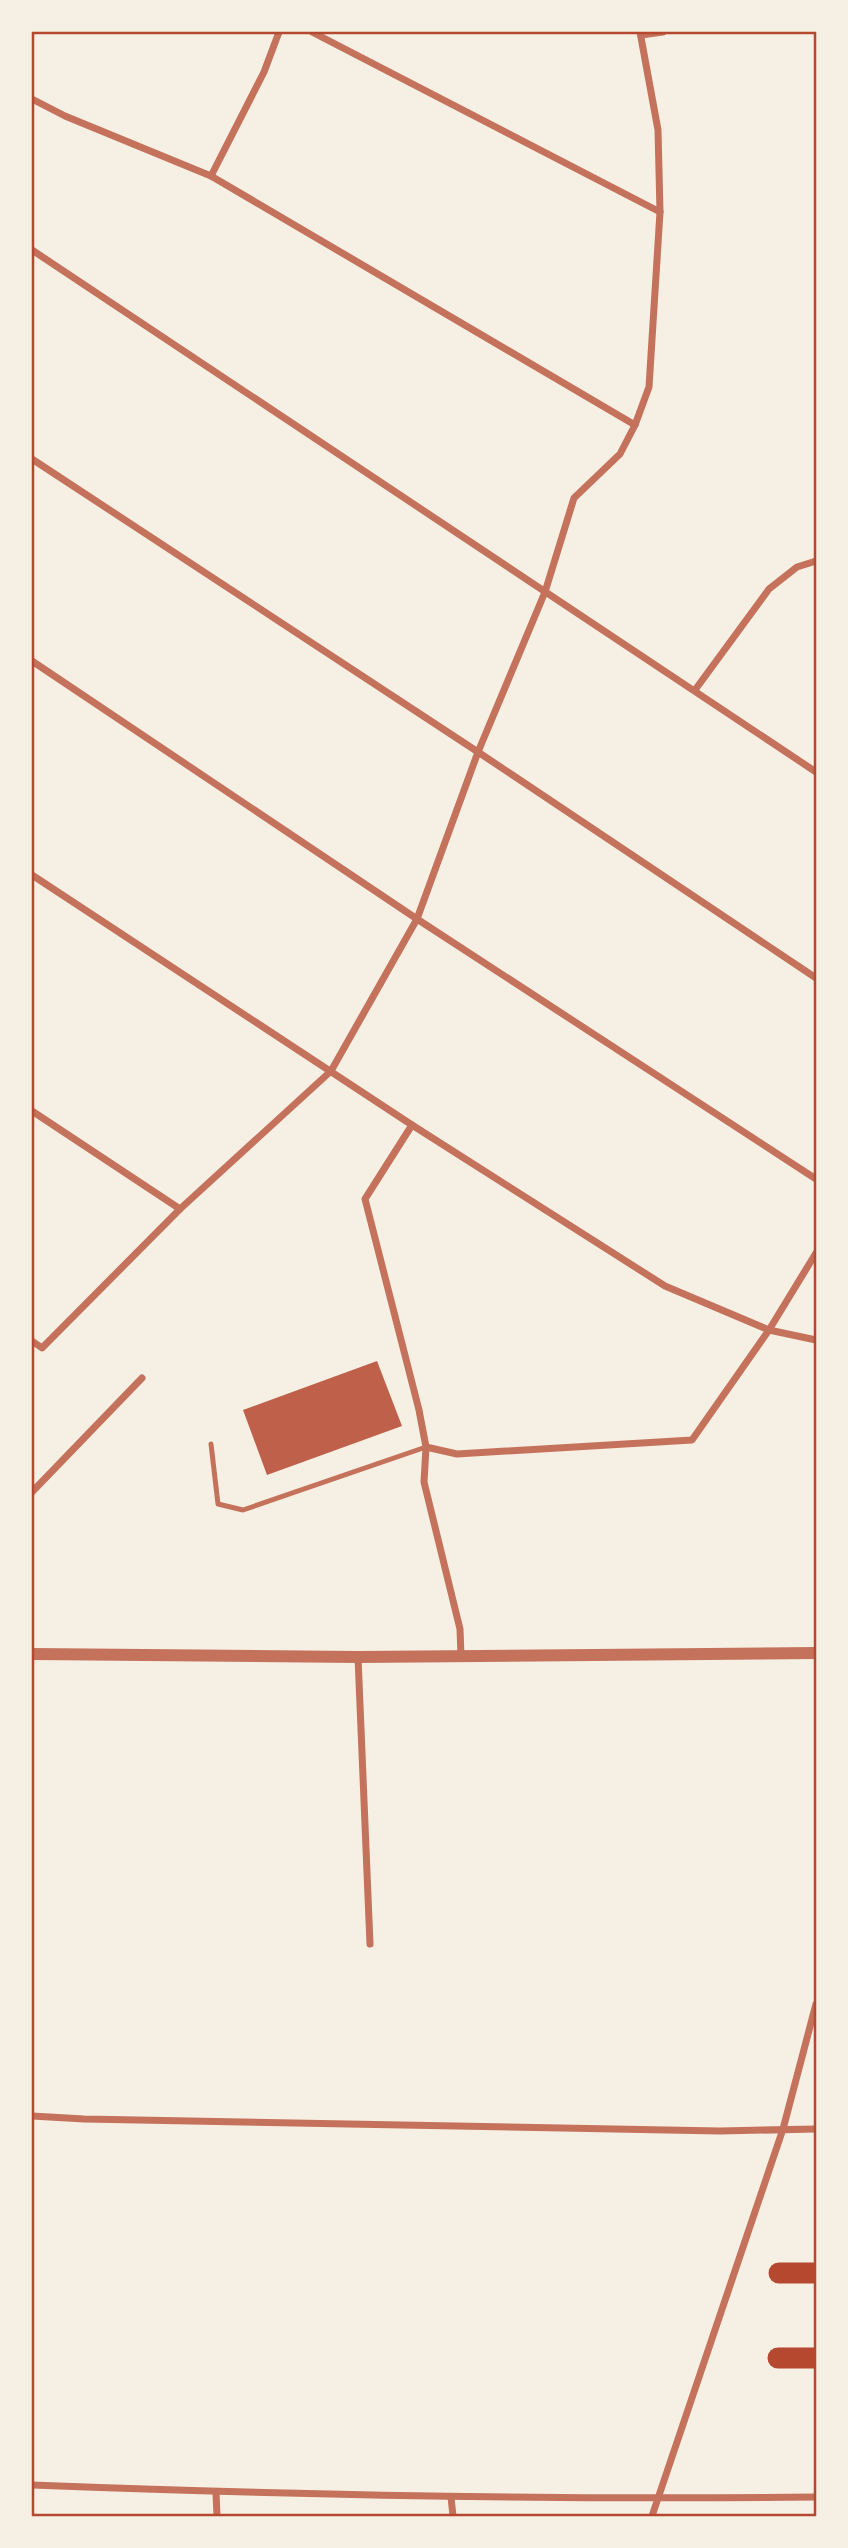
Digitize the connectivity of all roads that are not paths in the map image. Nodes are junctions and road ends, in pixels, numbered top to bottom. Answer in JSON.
{"nodes":[{"id":1,"x":279,"y":32,"type":"edge"},
{"id":2,"x":312,"y":32,"type":"edge"},
{"id":3,"x":663,"y":32,"type":"edge"},
{"id":4,"x":641,"y":33,"type":"edge"},
{"id":5,"x":32,"y":99,"type":"edge"},
{"id":6,"x":211,"y":176,"type":"junction"},
{"id":7,"x":660,"y":212,"type":"junction"},
{"id":8,"x":32,"y":250,"type":"edge"},
{"id":9,"x":635,"y":425,"type":"junction"},
{"id":10,"x":32,"y":459,"type":"edge"},
{"id":11,"x":817,"y":561,"type":"edge"},
{"id":12,"x":545,"y":592,"type":"junction"},
{"id":13,"x":32,"y":661,"type":"edge"},
{"id":14,"x":695,"y":690,"type":"junction"},
{"id":15,"x":478,"y":752,"type":"junction"},
{"id":16,"x":817,"y":772,"type":"edge"},
{"id":17,"x":32,"y":875,"type":"edge"},
{"id":18,"x":417,"y":919,"type":"junction"},
{"id":19,"x":817,"y":978,"type":"edge"},
{"id":20,"x":331,"y":1071,"type":"junction"},
{"id":21,"x":32,"y":1111,"type":"edge"},
{"id":22,"x":412,"y":1125,"type":"junction"},
{"id":23,"x":817,"y":1179,"type":"edge"},
{"id":24,"x":180,"y":1209,"type":"junction"},
{"id":25,"x":817,"y":1254,"type":"edge"},
{"id":26,"x":769,"y":1330,"type":"junction"},
{"id":27,"x":817,"y":1340,"type":"edge"},
{"id":28,"x":32,"y":1341,"type":"edge"},
{"id":29,"x":142,"y":1378,"type":"dead end"},
{"id":30,"x":211,"y":1444,"type":"dead end"},
{"id":31,"x":426,"y":1447,"type":"junction"},
{"id":32,"x":32,"y":1492,"type":"edge"},
{"id":33,"x":817,"y":1653,"type":"edge"},
{"id":34,"x":32,"y":1654,"type":"edge"},
{"id":35,"x":461,"y":1656,"type":"junction"},
{"id":36,"x":358,"y":1657,"type":"junction"},
{"id":37,"x":370,"y":1944,"type":"dead end"},
{"id":38,"x":817,"y":2004,"type":"edge"},
{"id":39,"x":32,"y":2116,"type":"edge"},
{"id":40,"x":783,"y":2129,"type":"junction"},
{"id":41,"x":817,"y":2129,"type":"edge"},
{"id":42,"x":779,"y":2273,"type":"dead end"},
{"id":43,"x":817,"y":2273,"type":"edge"},
{"id":44,"x":778,"y":2358,"type":"dead end"},
{"id":45,"x":817,"y":2358,"type":"edge"},
{"id":46,"x":32,"y":2485,"type":"edge"},
{"id":47,"x":216,"y":2493,"type":"junction"},
{"id":48,"x":451,"y":2497,"type":"junction"},
{"id":49,"x":817,"y":2497,"type":"edge"},
{"id":50,"x":658,"y":2498,"type":"junction"},
{"id":51,"x":217,"y":2516,"type":"edge"},
{"id":52,"x":453,"y":2516,"type":"edge"},
{"id":53,"x":652,"y":2516,"type":"edge"}],
"edges":[{"from":1,"to":6,"type":"street"},
{"from":2,"to":7,"type":"street"},
{"from":3,"to":4,"type":"street"},
{"from":4,"to":7,"type":"street"},
{"from":5,"to":6,"type":"street"},
{"from":6,"to":9,"type":"street"},
{"from":7,"to":9,"type":"street"},
{"from":8,"to":12,"type":"street"},
{"from":9,"to":12,"type":"street"},
{"from":10,"to":15,"type":"street"},
{"from":11,"to":14,"type":"street"},
{"from":12,"to":14,"type":"street"},
{"from":12,"to":15,"type":"street"},
{"from":13,"to":18,"type":"street"},
{"from":14,"to":16,"type":"street"},
{"from":15,"to":18,"type":"street"},
{"from":15,"to":19,"type":"street"},
{"from":17,"to":20,"type":"street"},
{"from":18,"to":20,"type":"street"},
{"from":18,"to":23,"type":"street"},
{"from":20,"to":22,"type":"street"},
{"from":20,"to":24,"type":"street"},
{"from":21,"to":24,"type":"street"},
{"from":22,"to":26,"type":"street"},
{"from":22,"to":31,"type":"street"},
{"from":24,"to":28,"type":"street"},
{"from":25,"to":26,"type":"street"},
{"from":26,"to":27,"type":"street"},
{"from":26,"to":31,"type":"street"},
{"from":29,"to":32,"type":"street"},
{"from":30,"to":31,"type":"lane"},
{"from":31,"to":35,"type":"street"},
{"from":33,"to":35,"type":"street"},
{"from":34,"to":36,"type":"street"},
{"from":35,"to":36,"type":"street"},
{"from":36,"to":37,"type":"street"},
{"from":38,"to":40,"type":"street"},
{"from":39,"to":40,"type":"street"},
{"from":40,"to":41,"type":"street"},
{"from":40,"to":50,"type":"street"},
{"from":42,"to":43,"type":"highway"},
{"from":44,"to":45,"type":"highway"},
{"from":46,"to":47,"type":"street"},
{"from":47,"to":48,"type":"street"},
{"from":47,"to":51,"type":"street"},
{"from":48,"to":50,"type":"street"},
{"from":48,"to":52,"type":"street"},
{"from":49,"to":50,"type":"street"},
{"from":50,"to":53,"type":"street"}]}
